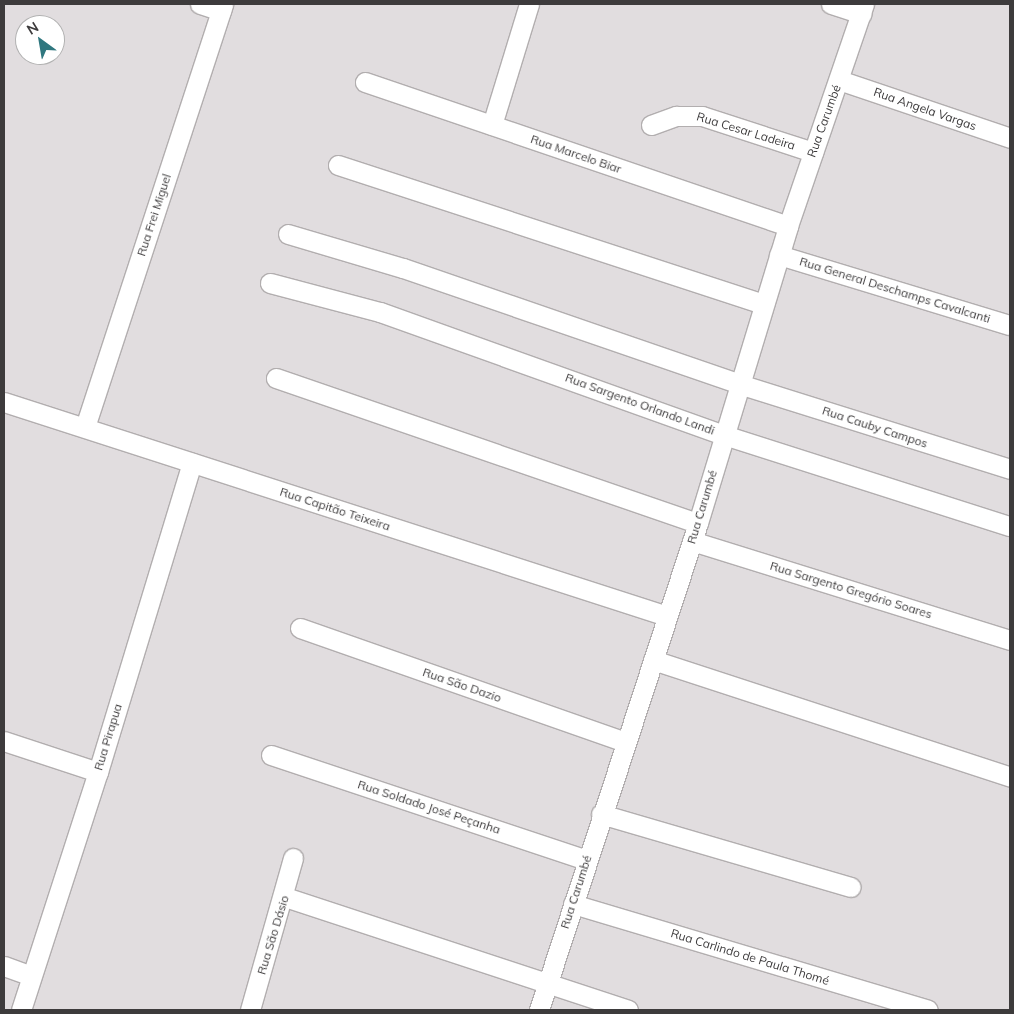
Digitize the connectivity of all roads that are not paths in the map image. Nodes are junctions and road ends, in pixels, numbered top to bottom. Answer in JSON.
{"nodes":[{"id":1,"x":200,"y":4,"type":"edge"},
{"id":2,"x":529,"y":4,"type":"edge"},
{"id":3,"x":831,"y":4,"type":"edge"},
{"id":4,"x":222,"y":7,"type":"edge"},
{"id":5,"x":863,"y":9,"type":"edge"},
{"id":6,"x":839,"y":80,"type":"junction"},
{"id":7,"x":364,"y":82,"type":"dead end"},
{"id":8,"x":492,"y":125,"type":"junction"},
{"id":9,"x":651,"y":125,"type":"dead end"},
{"id":10,"x":1010,"y":138,"type":"edge"},
{"id":11,"x":813,"y":152,"type":"junction"},
{"id":12,"x":338,"y":165,"type":"dead end"},
{"id":13,"x":788,"y":226,"type":"junction"},
{"id":14,"x":288,"y":234,"type":"dead end"},
{"id":15,"x":779,"y":255,"type":"junction"},
{"id":16,"x":270,"y":283,"type":"dead end"},
{"id":17,"x":763,"y":304,"type":"junction"},
{"id":18,"x":1010,"y":324,"type":"edge"},
{"id":19,"x":276,"y":378,"type":"dead end"},
{"id":20,"x":740,"y":384,"type":"junction"},
{"id":21,"x":4,"y":402,"type":"edge"},
{"id":22,"x":85,"y":427,"type":"junction"},
{"id":23,"x":724,"y":435,"type":"junction"},
{"id":24,"x":192,"y":463,"type":"junction"},
{"id":25,"x":1010,"y":470,"type":"edge"},
{"id":26,"x":698,"y":523,"type":"junction"},
{"id":27,"x":1010,"y":526,"type":"edge"},
{"id":28,"x":692,"y":541,"type":"junction"},
{"id":29,"x":667,"y":616,"type":"junction"},
{"id":30,"x":300,"y":628,"type":"dead end"},
{"id":31,"x":1010,"y":640,"type":"edge"},
{"id":32,"x":653,"y":660,"type":"junction"},
{"id":33,"x":4,"y":741,"type":"edge"},
{"id":34,"x":625,"y":742,"type":"junction"},
{"id":35,"x":271,"y":755,"type":"dead end"},
{"id":36,"x":98,"y":772,"type":"junction"},
{"id":37,"x":1010,"y":777,"type":"edge"},
{"id":38,"x":601,"y":814,"type":"junction"},
{"id":39,"x":294,"y":858,"type":"dead end"},
{"id":40,"x":587,"y":860,"type":"junction"},
{"id":41,"x":851,"y":887,"type":"dead end"},
{"id":42,"x":285,"y":897,"type":"junction"},
{"id":43,"x":573,"y":904,"type":"junction"},
{"id":44,"x":4,"y":966,"type":"edge"},
{"id":45,"x":31,"y":976,"type":"junction"},
{"id":46,"x":547,"y":983,"type":"junction"},
{"id":47,"x":21,"y":1010,"type":"edge"},
{"id":48,"x":250,"y":1010,"type":"edge"},
{"id":49,"x":539,"y":1010,"type":"edge"},
{"id":50,"x":628,"y":1010,"type":"edge"},
{"id":51,"x":928,"y":1010,"type":"edge"}],
"edges":[{"from":1,"to":4,"type":"street"},
{"from":2,"to":8,"type":"street"},
{"from":3,"to":5,"type":"street"},
{"from":4,"to":22,"type":"street","name":"Rua Frei Miguel"},
{"from":5,"to":6,"type":"street","name":"Rua Carumbé"},
{"from":6,"to":10,"type":"street","name":"Rua Angela Vargas"},
{"from":6,"to":11,"type":"street","name":"Rua Carumbé"},
{"from":7,"to":8,"type":"street","name":"Rua Marcelo Biar"},
{"from":8,"to":13,"type":"street","name":"Rua Marcelo Biar"},
{"from":9,"to":11,"type":"street","name":"Rua Cesar Ladeira"},
{"from":11,"to":13,"type":"street","name":"Rua Carumbé"},
{"from":12,"to":17,"type":"street"},
{"from":13,"to":15,"type":"street","name":"Rua Carumbé"},
{"from":14,"to":20,"type":"street","name":"Rua Cauby Campos"},
{"from":15,"to":17,"type":"street","name":"Rua Carumbé"},
{"from":15,"to":18,"type":"street","name":"Rua General Deschamps Cavalcanti"},
{"from":16,"to":23,"type":"street","name":"Rua Sargento Orlando Landi"},
{"from":17,"to":20,"type":"street","name":"Rua Carumbé"},
{"from":19,"to":26,"type":"street"},
{"from":20,"to":23,"type":"street","name":"Rua Carumbé"},
{"from":20,"to":25,"type":"street","name":"Rua Cauby Campos"},
{"from":21,"to":22,"type":"street","name":"Rua Capitão Teixeira"},
{"from":22,"to":24,"type":"street","name":"Rua Capitão Teixeira"},
{"from":23,"to":26,"type":"street","name":"Rua Carumbé"},
{"from":23,"to":27,"type":"street","name":"Rua Sargento Orlando Landi"},
{"from":24,"to":29,"type":"street","name":"Rua Capitão Teixeira"},
{"from":24,"to":36,"type":"street","name":"Rua Pirapua"},
{"from":26,"to":28,"type":"street","name":"Rua Carumbé"},
{"from":28,"to":29,"type":"street","name":"Rua Carumbé"},
{"from":28,"to":31,"type":"street","name":"Rua Sargento Gregório Soares"},
{"from":29,"to":32,"type":"street","name":"Rua Carumbé"},
{"from":30,"to":34,"type":"street","name":"Rua São Dazio"},
{"from":32,"to":34,"type":"street","name":"Rua Carumbé"},
{"from":32,"to":37,"type":"street"},
{"from":33,"to":36,"type":"street"},
{"from":34,"to":38,"type":"street","name":"Rua Carumbé"},
{"from":35,"to":40,"type":"street","name":"Rua Soldado José Peçanha"},
{"from":36,"to":45,"type":"street","name":"Rua Pirapua"},
{"from":38,"to":40,"type":"street","name":"Rua Carumbé"},
{"from":38,"to":41,"type":"street"},
{"from":39,"to":42,"type":"street","name":"Rua São Dásio"},
{"from":40,"to":43,"type":"street","name":"Rua Carumbé"},
{"from":42,"to":46,"type":"street"},
{"from":42,"to":48,"type":"street","name":"Rua São Dásio"},
{"from":43,"to":46,"type":"street","name":"Rua Carumbé"},
{"from":43,"to":51,"type":"street","name":"Rua Carlindo de Paula Thomé"},
{"from":44,"to":45,"type":"street"},
{"from":45,"to":47,"type":"street","name":"Rua Pirapua"},
{"from":46,"to":49,"type":"street","name":"Rua Carumbé"},
{"from":46,"to":50,"type":"street"}]}
